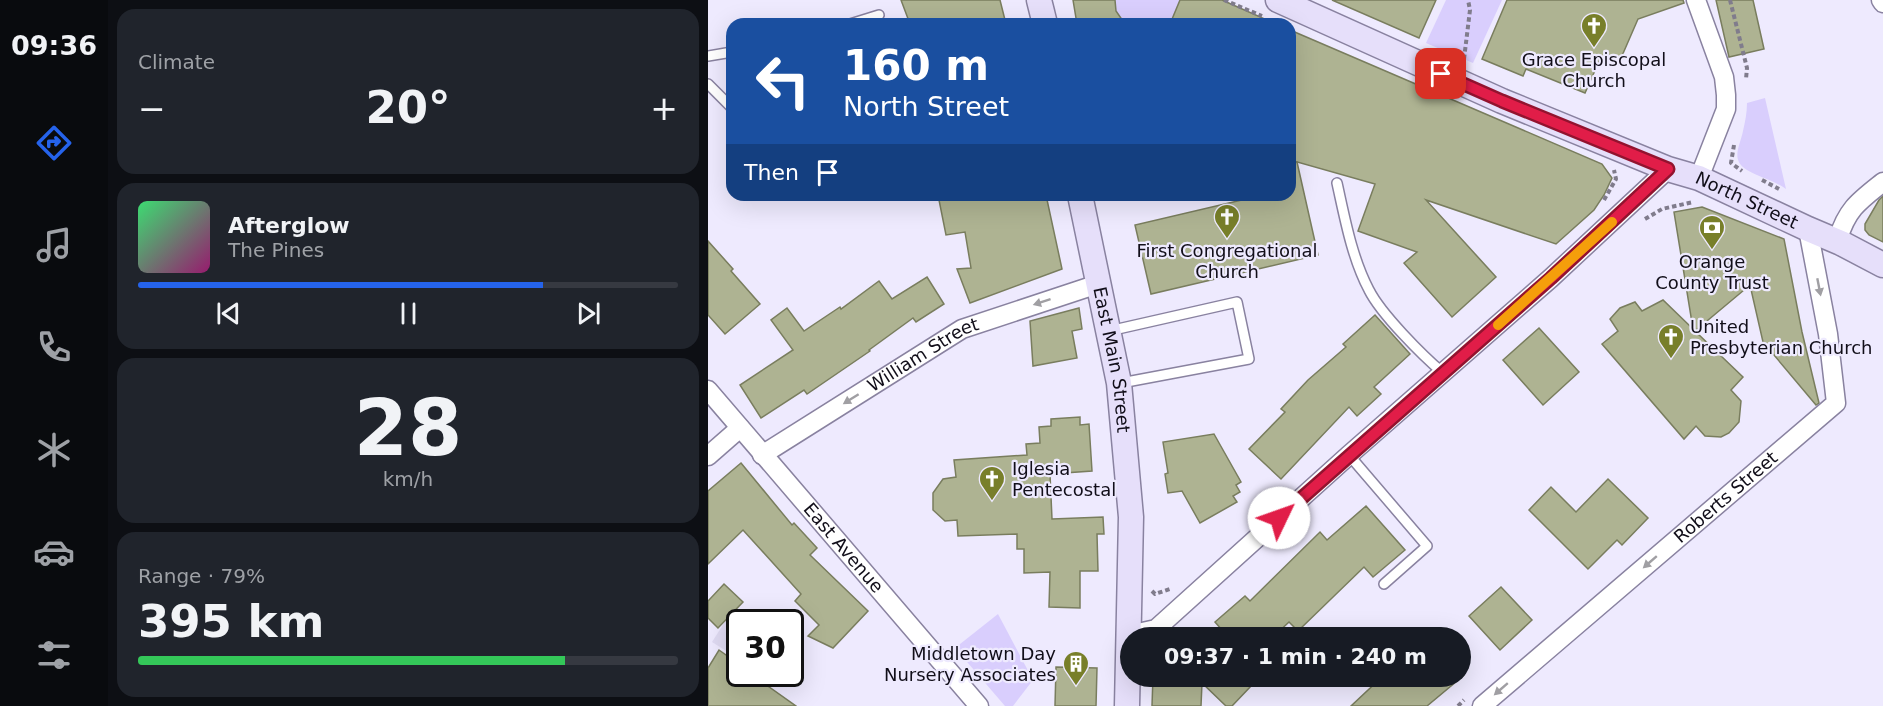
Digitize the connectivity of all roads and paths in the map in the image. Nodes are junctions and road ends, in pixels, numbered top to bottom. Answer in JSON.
{"nodes":[{"id":1,"x":1039,"y":0,"type":"edge"},
{"id":2,"x":1224,"y":0,"type":"edge"},
{"id":3,"x":1468,"y":0,"type":"edge"},
{"id":4,"x":1696,"y":0,"type":"edge"},
{"id":5,"x":1730,"y":0,"type":"edge"},
{"id":6,"x":1274,"y":10,"type":"edge"},
{"id":7,"x":879,"y":15,"type":"dead end"},
{"id":8,"x":869,"y":18,"type":"edge"},
{"id":9,"x":1044,"y":18,"type":"edge"},
{"id":10,"x":1294,"y":18,"type":"edge"},
{"id":11,"x":1296,"y":19,"type":"edge"},
{"id":12,"x":726,"y":53,"type":"edge"},
{"id":13,"x":708,"y":56,"type":"edge"},
{"id":14,"x":1464,"y":59,"type":"dead end"},
{"id":15,"x":708,"y":84,"type":"edge"},
{"id":16,"x":1744,"y":90,"type":"dead end"},
{"id":17,"x":726,"y":102,"type":"edge"},
{"id":18,"x":1737,"y":139,"type":"dead end"},
{"id":19,"x":1668,"y":169,"type":"junction"},
{"id":20,"x":1747,"y":174,"type":"dead end"},
{"id":21,"x":1699,"y":178,"type":"junction"},
{"id":22,"x":1754,"y":178,"type":"dead end"},
{"id":23,"x":1616,"y":179,"type":"dead end"},
{"id":24,"x":1337,"y":183,"type":"dead end"},
{"id":25,"x":1883,"y":183,"type":"edge"},
{"id":26,"x":1783,"y":192,"type":"dead end"},
{"id":27,"x":1081,"y":201,"type":"edge"},
{"id":28,"x":1699,"y":202,"type":"dead end"},
{"id":29,"x":1598,"y":209,"type":"dead end"},
{"id":30,"x":1643,"y":220,"type":"dead end"},
{"id":31,"x":1808,"y":229,"type":"junction"},
{"id":32,"x":1841,"y":243,"type":"junction"},
{"id":33,"x":1883,"y":265,"type":"edge"},
{"id":34,"x":1098,"y":284,"type":"junction"},
{"id":35,"x":1109,"y":331,"type":"junction"},
{"id":36,"x":1443,"y":373,"type":"junction"},
{"id":37,"x":1119,"y":383,"type":"junction"},
{"id":38,"x":708,"y":390,"type":"edge"},
{"id":39,"x":740,"y":428,"type":"junction"},
{"id":40,"x":762,"y":455,"type":"junction"},
{"id":41,"x":1349,"y":455,"type":"junction"},
{"id":42,"x":708,"y":456,"type":"edge"},
{"id":43,"x":1384,"y":584,"type":"dead end"},
{"id":44,"x":1146,"y":586,"type":"dead end"},
{"id":45,"x":1171,"y":588,"type":"dead end"},
{"id":46,"x":1129,"y":627,"type":"edge"},
{"id":47,"x":1157,"y":627,"type":"edge"},
{"id":48,"x":1127,"y":687,"type":"edge"},
{"id":49,"x":1474,"y":702,"type":"edge"},
{"id":50,"x":979,"y":706,"type":"edge"},
{"id":51,"x":1126,"y":706,"type":"edge"},
{"id":52,"x":1458,"y":706,"type":"edge"}],
"edges":[{"from":1,"to":9,"type":"main road"},
{"from":2,"to":6,"type":"path"},
{"from":3,"to":14,"type":"path"},
{"from":4,"to":21,"type":"street"},
{"from":5,"to":16,"type":"path"},
{"from":6,"to":10,"type":"main road","name":"North Street"},
{"from":7,"to":8,"type":"lane"},
{"from":11,"to":19,"type":"main road","name":"North Street"},
{"from":12,"to":13,"type":"lane"},
{"from":15,"to":17,"type":"lane"},
{"from":18,"to":20,"type":"path"},
{"from":19,"to":21,"type":"main road","name":"North Street"},
{"from":19,"to":36,"type":"street"},
{"from":21,"to":31,"type":"main road","name":"North Street"},
{"from":22,"to":26,"type":"path"},
{"from":23,"to":29,"type":"path"},
{"from":24,"to":36,"type":"lane"},
{"from":25,"to":32,"type":"street"},
{"from":27,"to":34,"type":"main road","name":"East Main Street"},
{"from":28,"to":30,"type":"path"},
{"from":31,"to":32,"type":"main road","name":"North Street"},
{"from":31,"to":49,"type":"street","name":"Roberts Street","one_way":true},
{"from":32,"to":33,"type":"main road","name":"North Street"},
{"from":34,"to":35,"type":"main road","name":"East Main Street"},
{"from":34,"to":40,"type":"street","name":"William Street","one_way":true},
{"from":35,"to":37,"type":"main road","name":"East Main Street"},
{"from":35,"to":37,"type":"lane"},
{"from":36,"to":41,"type":"street"},
{"from":37,"to":46,"type":"main road","name":"East Main Street"},
{"from":38,"to":39,"type":"street","name":"East Avenue"},
{"from":39,"to":40,"type":"street","name":"East Avenue"},
{"from":39,"to":42,"type":"street"},
{"from":40,"to":50,"type":"street","name":"East Avenue"},
{"from":41,"to":43,"type":"lane"},
{"from":41,"to":47,"type":"street"},
{"from":44,"to":45,"type":"path"},
{"from":48,"to":51,"type":"main road","name":"East Main Street"},
{"from":49,"to":52,"type":"path"}]}
